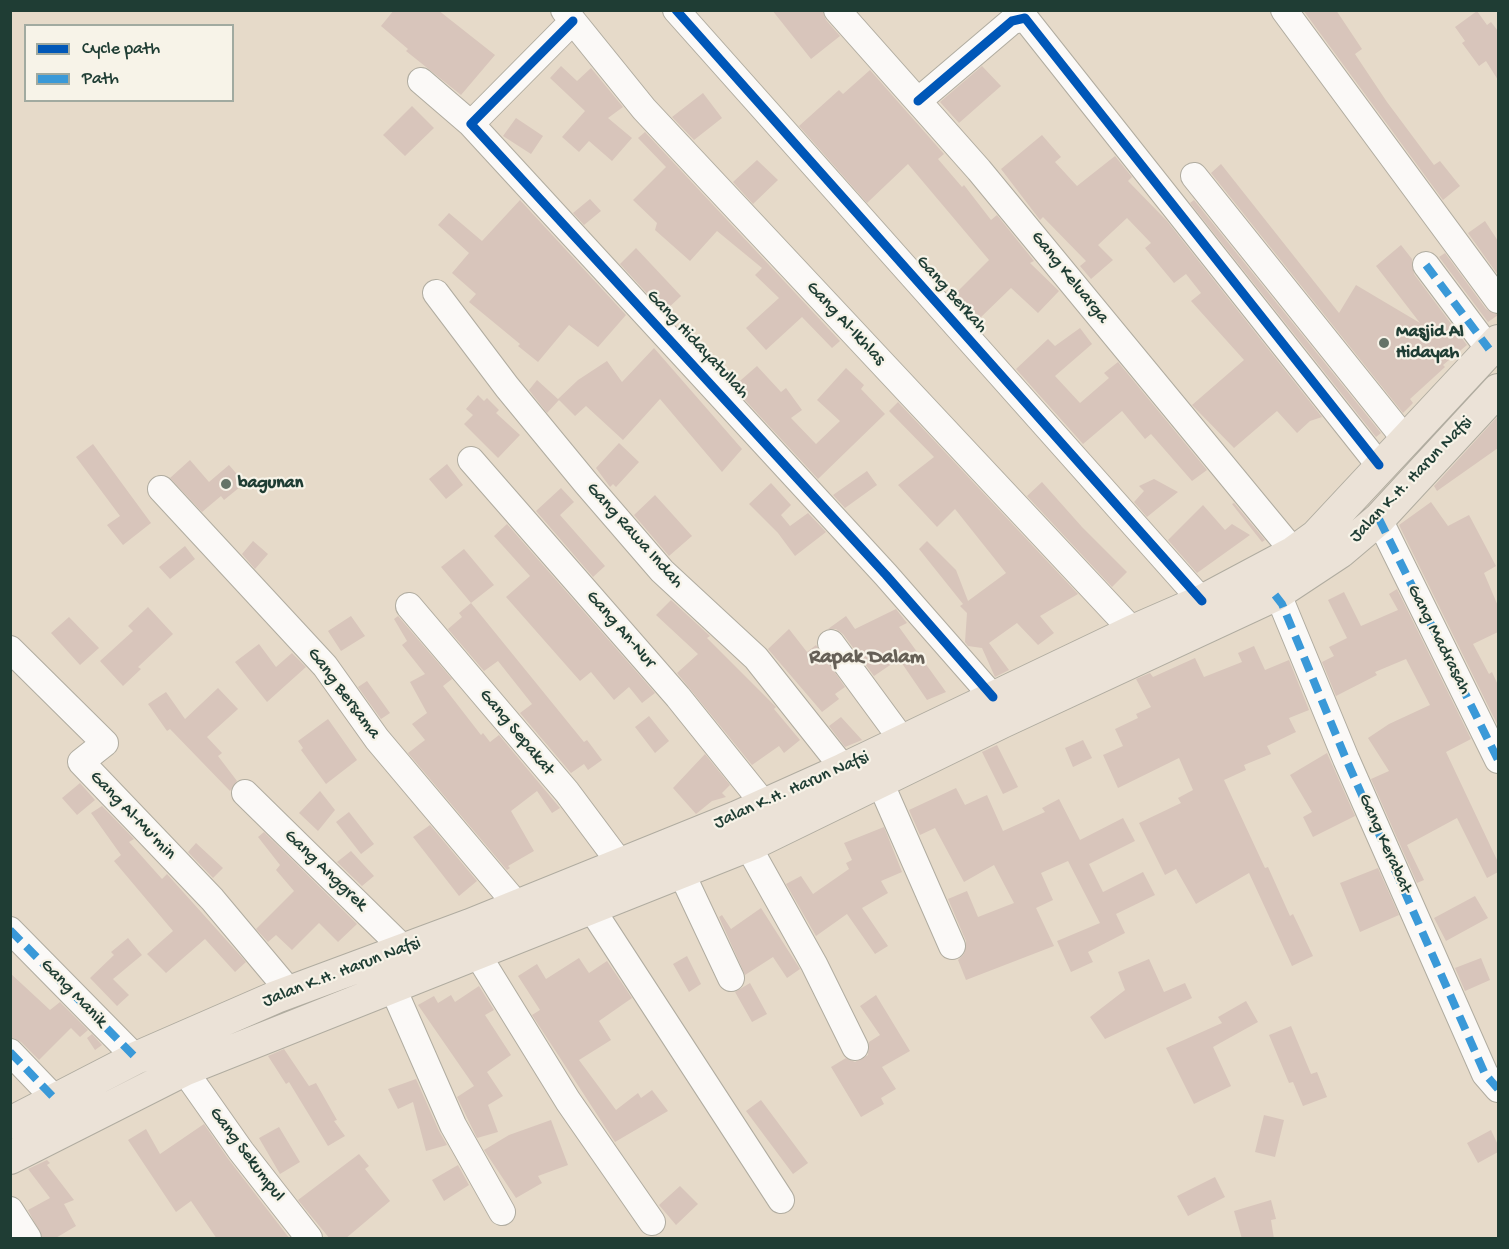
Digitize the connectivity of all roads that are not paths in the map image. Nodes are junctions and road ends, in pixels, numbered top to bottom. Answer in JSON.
{"nodes":[{"id":1,"x":676,"y":10,"type":"edge"},
{"id":2,"x":837,"y":10,"type":"edge"},
{"id":3,"x":1284,"y":10,"type":"edge"},
{"id":4,"x":568,"y":16,"type":"edge"},
{"id":5,"x":421,"y":81,"type":"dead end"},
{"id":6,"x":918,"y":101,"type":"junction"},
{"id":7,"x":471,"y":124,"type":"junction"},
{"id":8,"x":1194,"y":176,"type":"dead end"},
{"id":9,"x":1426,"y":265,"type":"dead end"},
{"id":10,"x":436,"y":293,"type":"dead end"},
{"id":11,"x":1498,"y":300,"type":"edge"},
{"id":12,"x":1494,"y":345,"type":"edge"},
{"id":13,"x":1498,"y":390,"type":"edge"},
{"id":14,"x":1405,"y":439,"type":"junction"},
{"id":15,"x":471,"y":460,"type":"dead end"},
{"id":16,"x":1379,"y":465,"type":"junction"},
{"id":17,"x":161,"y":489,"type":"dead end"},
{"id":18,"x":1379,"y":519,"type":"junction"},
{"id":19,"x":1294,"y":552,"type":"junction"},
{"id":20,"x":1275,"y":595,"type":"junction"},
{"id":21,"x":1202,"y":601,"type":"junction"},
{"id":22,"x":409,"y":606,"type":"dead end"},
{"id":23,"x":1133,"y":631,"type":"junction"},
{"id":24,"x":831,"y":643,"type":"dead end"},
{"id":25,"x":10,"y":649,"type":"edge"},
{"id":26,"x":993,"y":697,"type":"junction"},
{"id":27,"x":903,"y":741,"type":"junction"},
{"id":28,"x":1498,"y":760,"type":"edge"},
{"id":29,"x":880,"y":782,"type":"junction"},
{"id":30,"x":834,"y":784,"type":"junction"},
{"id":31,"x":245,"y":793,"type":"dead end"},
{"id":32,"x":764,"y":804,"type":"junction"},
{"id":33,"x":748,"y":846,"type":"junction"},
{"id":34,"x":620,"y":862,"type":"junction"},
{"id":35,"x":681,"y":872,"type":"junction"},
{"id":36,"x":517,"y":905,"type":"junction"},
{"id":37,"x":591,"y":908,"type":"junction"},
{"id":38,"x":10,"y":930,"type":"edge"},
{"id":39,"x":952,"y":946,"type":"dead end"},
{"id":40,"x":404,"y":949,"type":"junction"},
{"id":41,"x":476,"y":952,"type":"junction"},
{"id":42,"x":731,"y":978,"type":"dead end"},
{"id":43,"x":392,"y":986,"type":"junction"},
{"id":44,"x":290,"y":992,"type":"junction"},
{"id":45,"x":855,"y":1047,"type":"dead end"},
{"id":46,"x":10,"y":1052,"type":"edge"},
{"id":47,"x":136,"y":1058,"type":"junction"},
{"id":48,"x":184,"y":1070,"type":"junction"},
{"id":49,"x":1498,"y":1089,"type":"edge"},
{"id":50,"x":56,"y":1100,"type":"junction"},
{"id":51,"x":10,"y":1123,"type":"edge"},
{"id":52,"x":10,"y":1158,"type":"edge"},
{"id":53,"x":780,"y":1200,"type":"dead end"},
{"id":54,"x":10,"y":1210,"type":"edge"},
{"id":55,"x":502,"y":1212,"type":"dead end"},
{"id":56,"x":652,"y":1222,"type":"dead end"},
{"id":57,"x":28,"y":1239,"type":"edge"},
{"id":58,"x":309,"y":1239,"type":"edge"}],
"edges":[{"from":1,"to":21,"type":"street","name":"Gang Berkah"},
{"from":2,"to":6,"type":"street","name":"Gang Keluarga"},
{"from":3,"to":11,"type":"street"},
{"from":4,"to":7,"type":"street"},
{"from":4,"to":23,"type":"street","name":"Gang Al-Ikhlas"},
{"from":5,"to":7,"type":"street","name":"Gang Hidayatullah"},
{"from":6,"to":16,"type":"street"},
{"from":6,"to":19,"type":"street","name":"Gang Keluarga"},
{"from":7,"to":26,"type":"street","name":"Gang Hidayatullah"},
{"from":8,"to":14,"type":"street"},
{"from":9,"to":12,"type":"street"},
{"from":10,"to":30,"type":"street","name":"Gang Rawa Indah"},
{"from":12,"to":14,"type":"main road","name":"Jalan K.H. Harun Nafsi"},
{"from":13,"to":18,"type":"main road","name":"Jalan K.H. Harun Nafsi"},
{"from":14,"to":16,"type":"main road","name":"Jalan K.H. Harun Nafsi"},
{"from":15,"to":32,"type":"street","name":"Gang An-Nur"},
{"from":16,"to":19,"type":"main road","name":"Jalan K.H. Harun Nafsi"},
{"from":17,"to":36,"type":"street","name":"Gang Bersama"},
{"from":18,"to":20,"type":"main road","name":"Jalan K.H. Harun Nafsi"},
{"from":18,"to":28,"type":"street","name":"Gang Madrasah"},
{"from":19,"to":21,"type":"main road","name":"Jalan K.H. Harun Nafsi"},
{"from":20,"to":29,"type":"main road","name":"Jalan K.H. Harun Nafsi"},
{"from":20,"to":49,"type":"street","name":"Gang Kerabat"},
{"from":21,"to":23,"type":"main road","name":"Jalan K.H. Harun Nafsi"},
{"from":22,"to":34,"type":"street","name":"Gang Sepakat"},
{"from":23,"to":26,"type":"main road","name":"Jalan K.H. Harun Nafsi"},
{"from":24,"to":27,"type":"street"},
{"from":25,"to":44,"type":"street","name":"Gang Al-Mu'min"},
{"from":26,"to":27,"type":"main road","name":"Jalan K.H. Harun Nafsi"},
{"from":27,"to":30,"type":"main road","name":"Jalan K.H. Harun Nafsi"},
{"from":29,"to":30,"type":"main road","name":"Jalan K.H. Harun Nafsi"},
{"from":29,"to":39,"type":"street"},
{"from":30,"to":32,"type":"main road","name":"Jalan K.H. Harun Nafsi"},
{"from":30,"to":33,"type":"main road","name":"Jalan K.H. Harun Nafsi"},
{"from":31,"to":40,"type":"street","name":"Gang Anggrek"},
{"from":32,"to":34,"type":"main road","name":"Jalan K.H. Harun Nafsi"},
{"from":33,"to":35,"type":"main road","name":"Jalan K.H. Harun Nafsi"},
{"from":33,"to":45,"type":"street"},
{"from":34,"to":36,"type":"main road","name":"Jalan K.H. Harun Nafsi"},
{"from":35,"to":37,"type":"main road","name":"Jalan K.H. Harun Nafsi"},
{"from":35,"to":42,"type":"street"},
{"from":36,"to":40,"type":"main road","name":"Jalan K.H. Harun Nafsi"},
{"from":37,"to":41,"type":"main road","name":"Jalan K.H. Harun Nafsi"},
{"from":37,"to":53,"type":"street"},
{"from":38,"to":47,"type":"street","name":"Gang Manik"},
{"from":40,"to":44,"type":"main road","name":"Jalan K.H. Harun Nafsi"},
{"from":41,"to":43,"type":"main road","name":"Jalan K.H. Harun Nafsi"},
{"from":41,"to":56,"type":"street"},
{"from":43,"to":48,"type":"main road","name":"Jalan K.H. Harun Nafsi"},
{"from":43,"to":55,"type":"street"},
{"from":44,"to":47,"type":"main road","name":"Jalan K.H. Harun Nafsi"},
{"from":46,"to":50,"type":"street"},
{"from":47,"to":50,"type":"main road","name":"Jalan K.H. Harun Nafsi"},
{"from":48,"to":52,"type":"main road","name":"Jalan K.H. Harun Nafsi"},
{"from":48,"to":58,"type":"street","name":"Gang Sekumpul"},
{"from":50,"to":51,"type":"main road","name":"Jalan K.H. Harun Nafsi"},
{"from":54,"to":57,"type":"street"}]}
